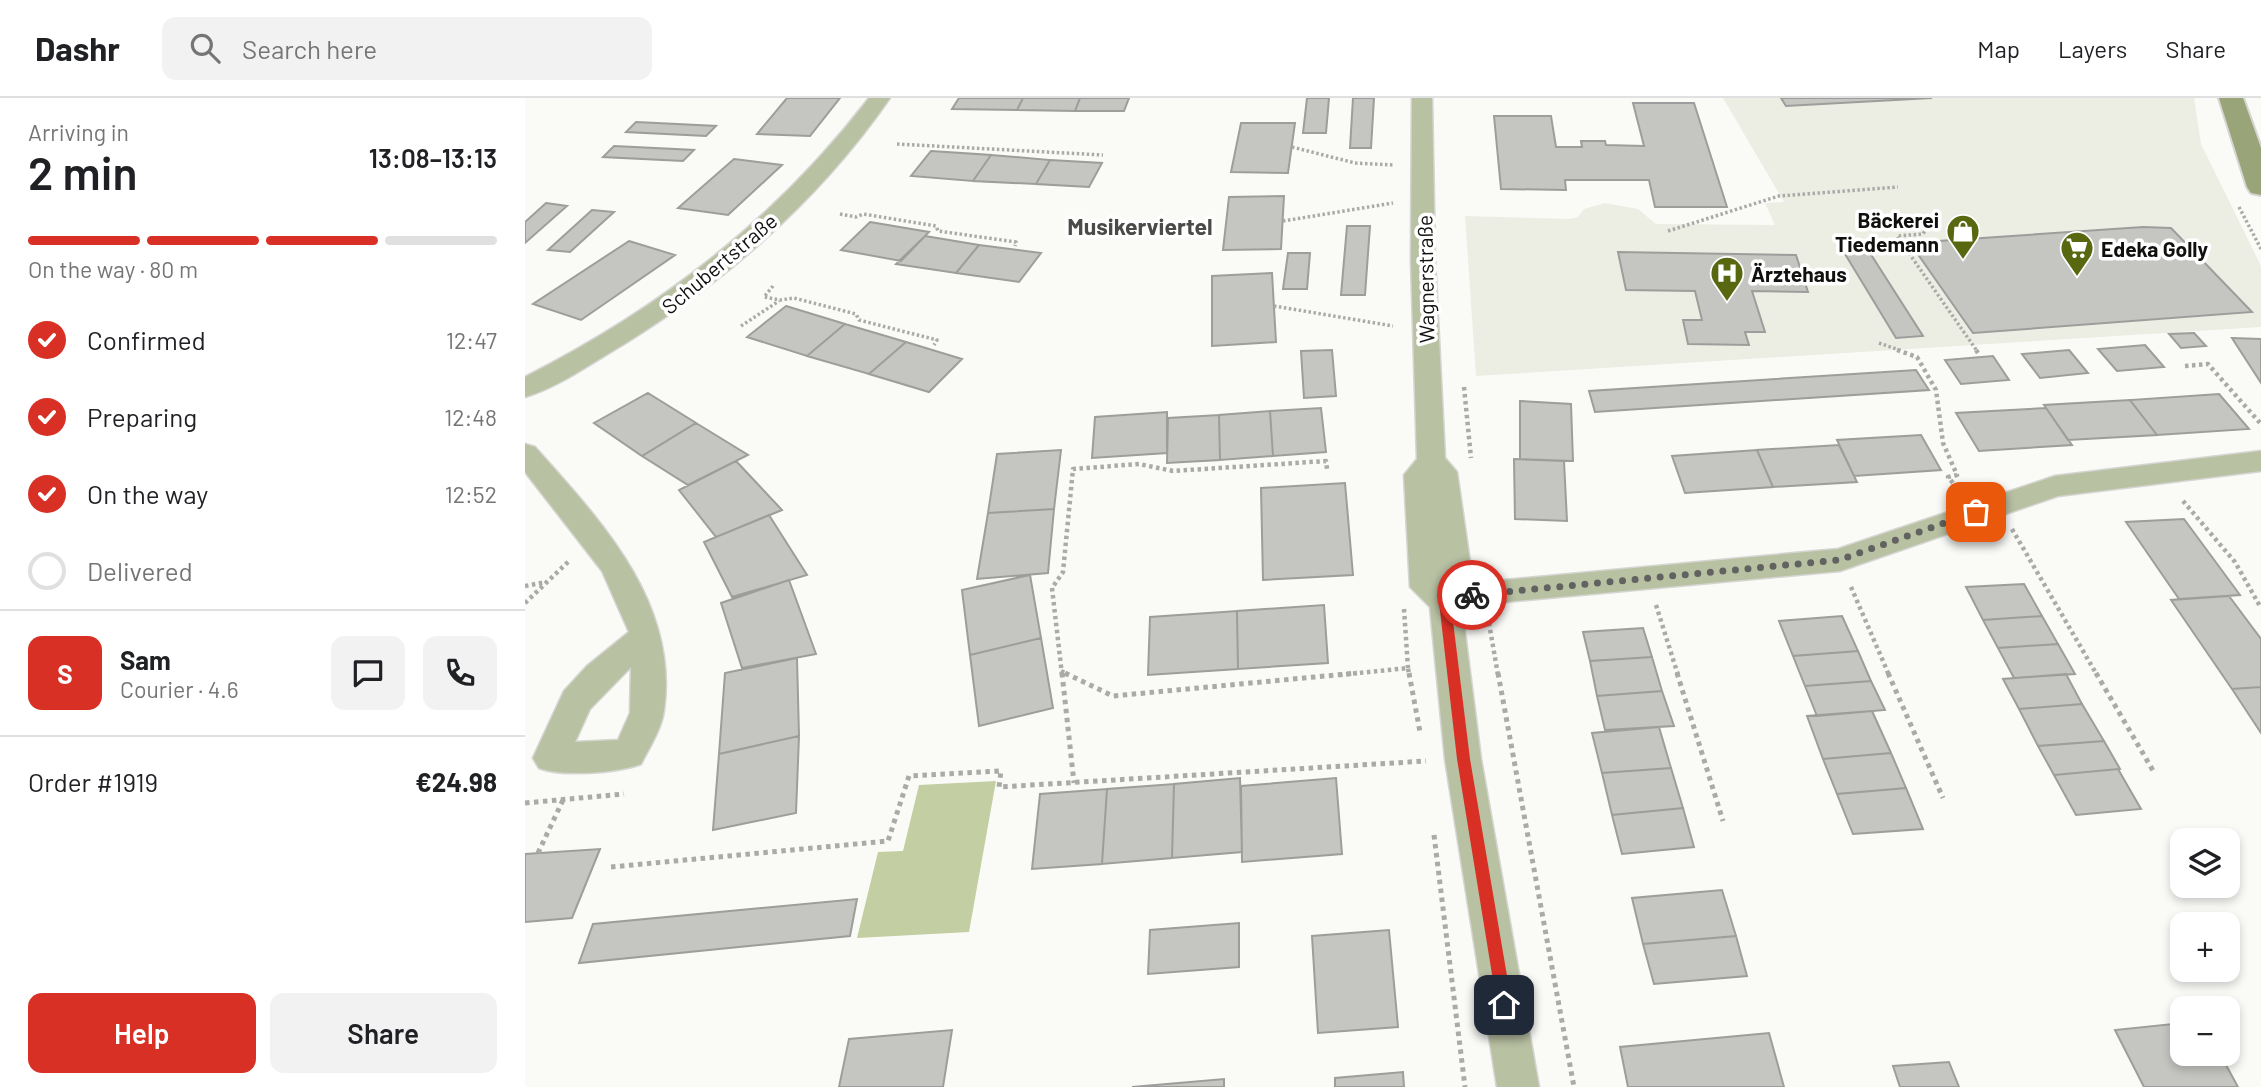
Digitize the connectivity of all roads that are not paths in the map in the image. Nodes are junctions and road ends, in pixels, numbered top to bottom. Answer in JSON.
{"nodes":[{"id":1,"x":880,"y":98,"type":"edge"},
{"id":2,"x":1422,"y":98,"type":"edge"},
{"id":3,"x":2231,"y":98,"type":"edge"},
{"id":4,"x":2261,"y":187,"type":"edge"},
{"id":5,"x":525,"y":388,"type":"edge"},
{"id":6,"x":525,"y":454,"type":"edge"},
{"id":7,"x":2261,"y":461,"type":"edge"},
{"id":8,"x":1445,"y":602,"type":"junction"},
{"id":9,"x":646,"y":636,"type":"dead end"},
{"id":10,"x":1518,"y":1087,"type":"edge"}],
"edges":[{"from":1,"to":5,"type":"street","name":"Schubertstraße"},
{"from":2,"to":8,"type":"street","name":"Wagnerstraße"},
{"from":3,"to":4,"type":"street"},
{"from":6,"to":9,"type":"street"},
{"from":7,"to":8,"type":"street"},
{"from":8,"to":10,"type":"street"}]}
